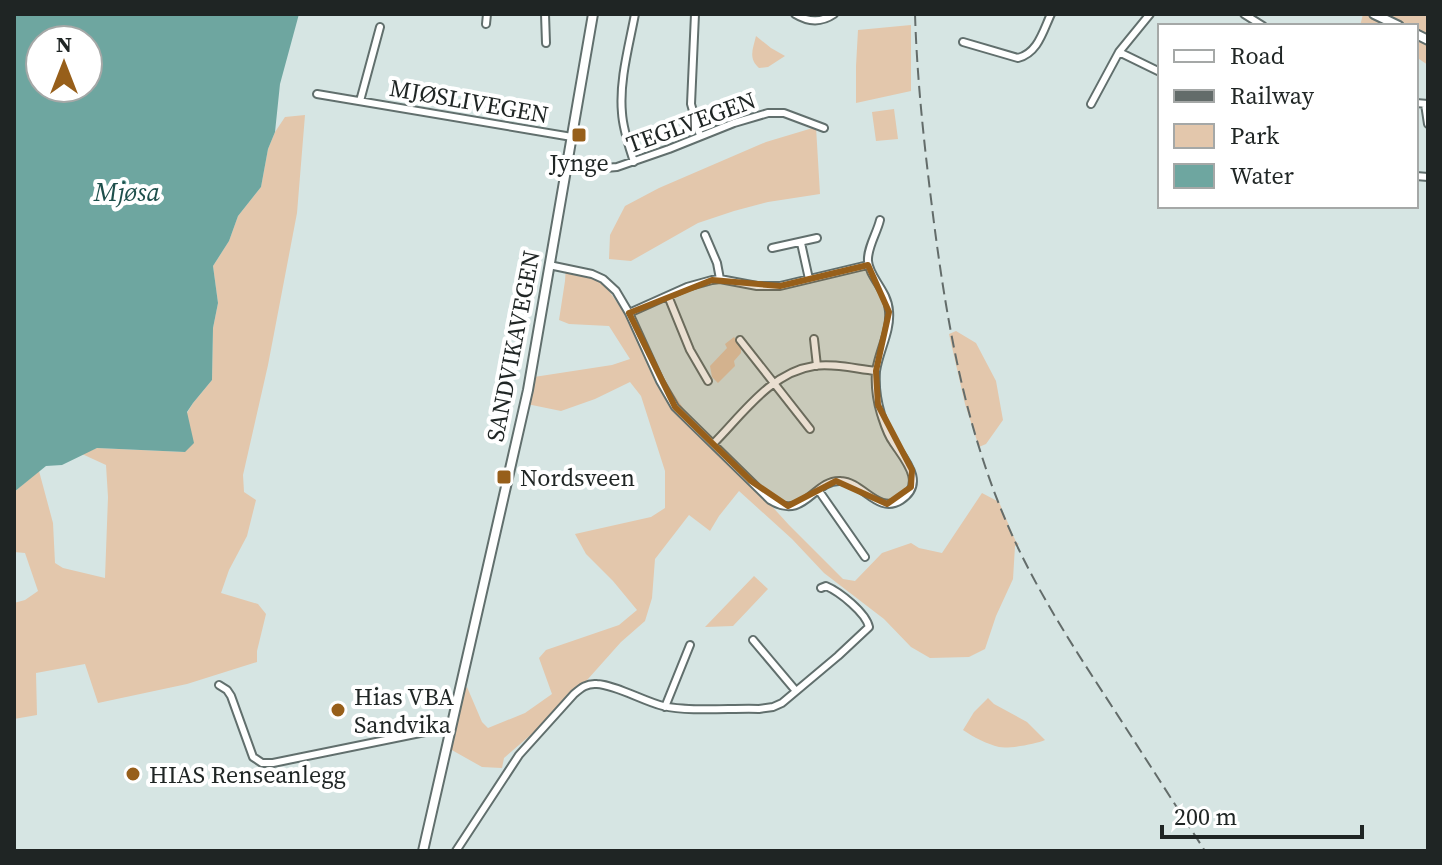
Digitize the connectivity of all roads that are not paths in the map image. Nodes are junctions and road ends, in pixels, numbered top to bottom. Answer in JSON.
{"nodes":[{"id":1,"x":487,"y":14,"type":"edge"},
{"id":2,"x":545,"y":14,"type":"edge"},
{"id":3,"x":593,"y":14,"type":"edge"},
{"id":4,"x":635,"y":14,"type":"edge"},
{"id":5,"x":695,"y":14,"type":"edge"},
{"id":6,"x":795,"y":14,"type":"edge"},
{"id":7,"x":834,"y":14,"type":"edge"},
{"id":8,"x":1051,"y":14,"type":"edge"},
{"id":9,"x":1150,"y":14,"type":"edge"},
{"id":10,"x":1374,"y":14,"type":"edge"},
{"id":11,"x":486,"y":24,"type":"dead end"},
{"id":12,"x":1395,"y":24,"type":"edge"},
{"id":13,"x":380,"y":27,"type":"dead end"},
{"id":14,"x":963,"y":42,"type":"dead end"},
{"id":15,"x":546,"y":43,"type":"dead end"},
{"id":16,"x":1119,"y":52,"type":"junction"},
{"id":17,"x":1158,"y":71,"type":"edge"},
{"id":18,"x":317,"y":94,"type":"dead end"},
{"id":19,"x":360,"y":101,"type":"junction"},
{"id":20,"x":1091,"y":104,"type":"dead end"},
{"id":21,"x":1427,"y":104,"type":"edge"},
{"id":22,"x":1428,"y":124,"type":"edge"},
{"id":23,"x":824,"y":128,"type":"dead end"},
{"id":24,"x":700,"y":136,"type":"junction"},
{"id":25,"x":572,"y":137,"type":"junction"},
{"id":26,"x":634,"y":162,"type":"junction"},
{"id":27,"x":567,"y":165,"type":"junction"},
{"id":28,"x":880,"y":220,"type":"dead end"},
{"id":29,"x":705,"y":235,"type":"dead end"},
{"id":30,"x":817,"y":238,"type":"dead end"},
{"id":31,"x":801,"y":243,"type":"junction"},
{"id":32,"x":772,"y":248,"type":"dead end"},
{"id":33,"x":549,"y":265,"type":"junction"},
{"id":34,"x":868,"y":265,"type":"junction"},
{"id":35,"x":720,"y":279,"type":"junction"},
{"id":36,"x":809,"y":279,"type":"junction"},
{"id":37,"x":668,"y":296,"type":"junction"},
{"id":38,"x":629,"y":313,"type":"junction"},
{"id":39,"x":814,"y":339,"type":"dead end"},
{"id":40,"x":740,"y":340,"type":"dead end"},
{"id":41,"x":817,"y":366,"type":"junction"},
{"id":42,"x":876,"y":371,"type":"junction"},
{"id":43,"x":708,"y":381,"type":"dead end"},
{"id":44,"x":773,"y":383,"type":"junction"},
{"id":45,"x":810,"y":415,"type":"dead end"},
{"id":46,"x":802,"y":420,"type":"junction"},
{"id":47,"x":810,"y":429,"type":"dead end"},
{"id":48,"x":713,"y":444,"type":"junction"},
{"id":49,"x":819,"y":491,"type":"junction"},
{"id":50,"x":865,"y":557,"type":"dead end"},
{"id":51,"x":821,"y":588,"type":"dead end"},
{"id":52,"x":753,"y":640,"type":"dead end"},
{"id":53,"x":690,"y":645,"type":"dead end"},
{"id":54,"x":219,"y":685,"type":"dead end"},
{"id":55,"x":796,"y":691,"type":"junction"},
{"id":56,"x":665,"y":707,"type":"junction"},
{"id":57,"x":450,"y":730,"type":"junction"},
{"id":58,"x":423,"y":851,"type":"edge"},
{"id":59,"x":456,"y":851,"type":"edge"}],
"edges":[{"from":1,"to":11,"type":"street"},
{"from":2,"to":15,"type":"street"},
{"from":3,"to":25,"type":"main road","name":"SANDVIKAVEGEN"},
{"from":4,"to":26,"type":"street"},
{"from":5,"to":24,"type":"street"},
{"from":6,"to":7,"type":"street"},
{"from":8,"to":14,"type":"street"},
{"from":9,"to":16,"type":"street"},
{"from":10,"to":12,"type":"main road"},
{"from":13,"to":19,"type":"street","name":"MJØSLIVEGEN"},
{"from":16,"to":17,"type":"street"},
{"from":16,"to":20,"type":"street"},
{"from":18,"to":19,"type":"street","name":"MJØSLIVEGEN"},
{"from":19,"to":25,"type":"street","name":"MJØSLIVEGEN"},
{"from":21,"to":22,"type":"street"},
{"from":23,"to":24,"type":"street","name":"TEGLVEGEN"},
{"from":24,"to":26,"type":"street","name":"TEGLVEGEN"},
{"from":25,"to":27,"type":"main road","name":"SANDVIKAVEGEN"},
{"from":26,"to":27,"type":"street","name":"TEGLVEGEN"},
{"from":27,"to":33,"type":"main road","name":"SANDVIKAVEGEN"},
{"from":28,"to":34,"type":"street"},
{"from":29,"to":35,"type":"street"},
{"from":30,"to":31,"type":"street"},
{"from":31,"to":32,"type":"street"},
{"from":31,"to":36,"type":"street"},
{"from":33,"to":38,"type":"street"},
{"from":33,"to":57,"type":"main road","name":"SANDVIKAVEGEN"},
{"from":34,"to":36,"type":"street"},
{"from":34,"to":42,"type":"street"},
{"from":35,"to":36,"type":"street"},
{"from":35,"to":37,"type":"street"},
{"from":37,"to":38,"type":"street"},
{"from":37,"to":43,"type":"street"},
{"from":38,"to":48,"type":"street"},
{"from":39,"to":41,"type":"street"},
{"from":40,"to":44,"type":"street"},
{"from":41,"to":42,"type":"street"},
{"from":41,"to":44,"type":"street"},
{"from":42,"to":49,"type":"street"},
{"from":44,"to":46,"type":"street"},
{"from":44,"to":48,"type":"street"},
{"from":45,"to":46,"type":"street"},
{"from":46,"to":47,"type":"street"},
{"from":48,"to":49,"type":"street"},
{"from":49,"to":50,"type":"street"},
{"from":51,"to":55,"type":"street"},
{"from":52,"to":55,"type":"street"},
{"from":53,"to":56,"type":"street"},
{"from":54,"to":57,"type":"street"},
{"from":55,"to":56,"type":"street"},
{"from":56,"to":59,"type":"street"},
{"from":57,"to":58,"type":"main road","name":"SANDVIKAVEGEN"}]}
